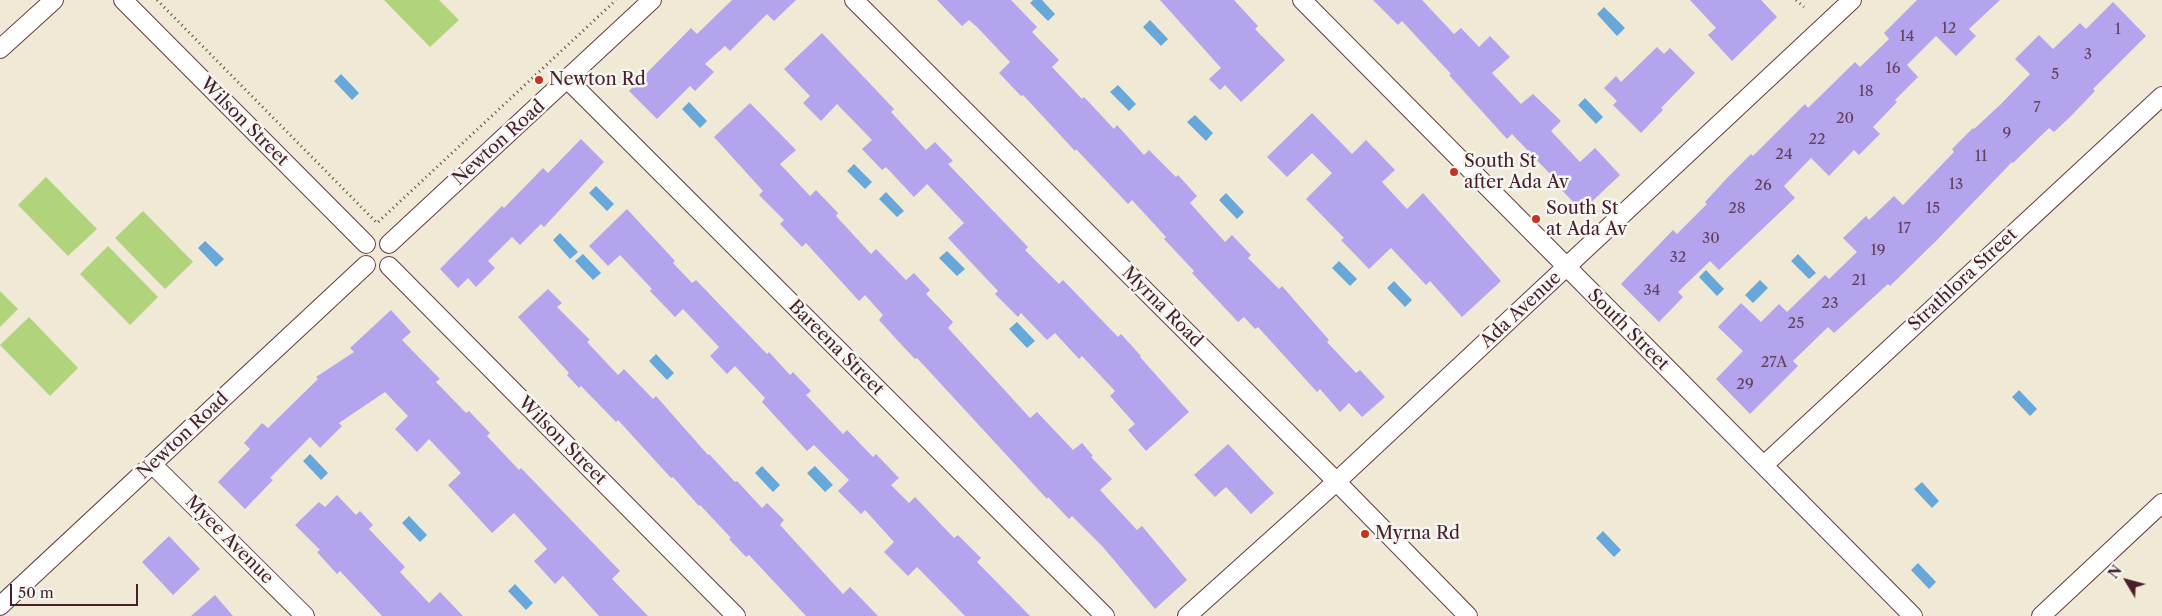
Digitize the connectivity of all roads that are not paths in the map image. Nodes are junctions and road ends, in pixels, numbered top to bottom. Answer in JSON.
{"nodes":[{"id":1,"x":54,"y":0,"type":"edge"},
{"id":2,"x":123,"y":0,"type":"edge"},
{"id":3,"x":652,"y":0,"type":"edge"},
{"id":4,"x":854,"y":0,"type":"edge"},
{"id":5,"x":1302,"y":0,"type":"edge"},
{"id":6,"x":1840,"y":4,"type":"edge"},
{"id":7,"x":0,"y":49,"type":"edge"},
{"id":8,"x":568,"y":80,"type":"junction"},
{"id":9,"x":2162,"y":96,"type":"edge"},
{"id":10,"x":366,"y":244,"type":"junction"},
{"id":11,"x":389,"y":244,"type":"junction"},
{"id":12,"x":366,"y":265,"type":"junction"},
{"id":13,"x":389,"y":266,"type":"junction"},
{"id":14,"x":1566,"y":268,"type":"junction"},
{"id":15,"x":152,"y":464,"type":"junction"},
{"id":16,"x":1764,"y":465,"type":"junction"},
{"id":17,"x":1336,"y":482,"type":"junction"},
{"id":18,"x":2162,"y":503,"type":"edge"},
{"id":19,"x":2,"y":601,"type":"edge"},
{"id":20,"x":305,"y":616,"type":"edge"},
{"id":21,"x":736,"y":616,"type":"edge"},
{"id":22,"x":1105,"y":616,"type":"edge"},
{"id":23,"x":1187,"y":616,"type":"edge"},
{"id":24,"x":1468,"y":616,"type":"edge"},
{"id":25,"x":1913,"y":616,"type":"edge"},
{"id":26,"x":2041,"y":616,"type":"edge"}],
"edges":[{"from":1,"to":7,"type":"street"},
{"from":2,"to":10,"type":"street","name":"Wilson Street"},
{"from":3,"to":8,"type":"street","name":"Newton Road"},
{"from":4,"to":17,"type":"street","name":"Myrna Road"},
{"from":5,"to":14,"type":"street","name":"South Street"},
{"from":6,"to":14,"type":"street","name":"Ada Avenue"},
{"from":8,"to":11,"type":"street","name":"Newton Road"},
{"from":8,"to":22,"type":"street","name":"Bareena Street"},
{"from":9,"to":16,"type":"street","name":"Strathlora Street"},
{"from":10,"to":11,"type":"street"},
{"from":10,"to":12,"type":"street"},
{"from":11,"to":13,"type":"street"},
{"from":12,"to":13,"type":"street"},
{"from":12,"to":15,"type":"street","name":"Newton Road"},
{"from":13,"to":21,"type":"street","name":"Wilson Street"},
{"from":14,"to":16,"type":"street","name":"South Street"},
{"from":14,"to":17,"type":"street","name":"Ada Avenue"},
{"from":15,"to":19,"type":"street","name":"Newton Road"},
{"from":15,"to":20,"type":"street","name":"Myee Avenue"},
{"from":16,"to":25,"type":"street","name":"South Street"},
{"from":17,"to":23,"type":"street","name":"Ada Avenue"},
{"from":17,"to":24,"type":"street","name":"Myrna Road"},
{"from":18,"to":26,"type":"street"}]}
